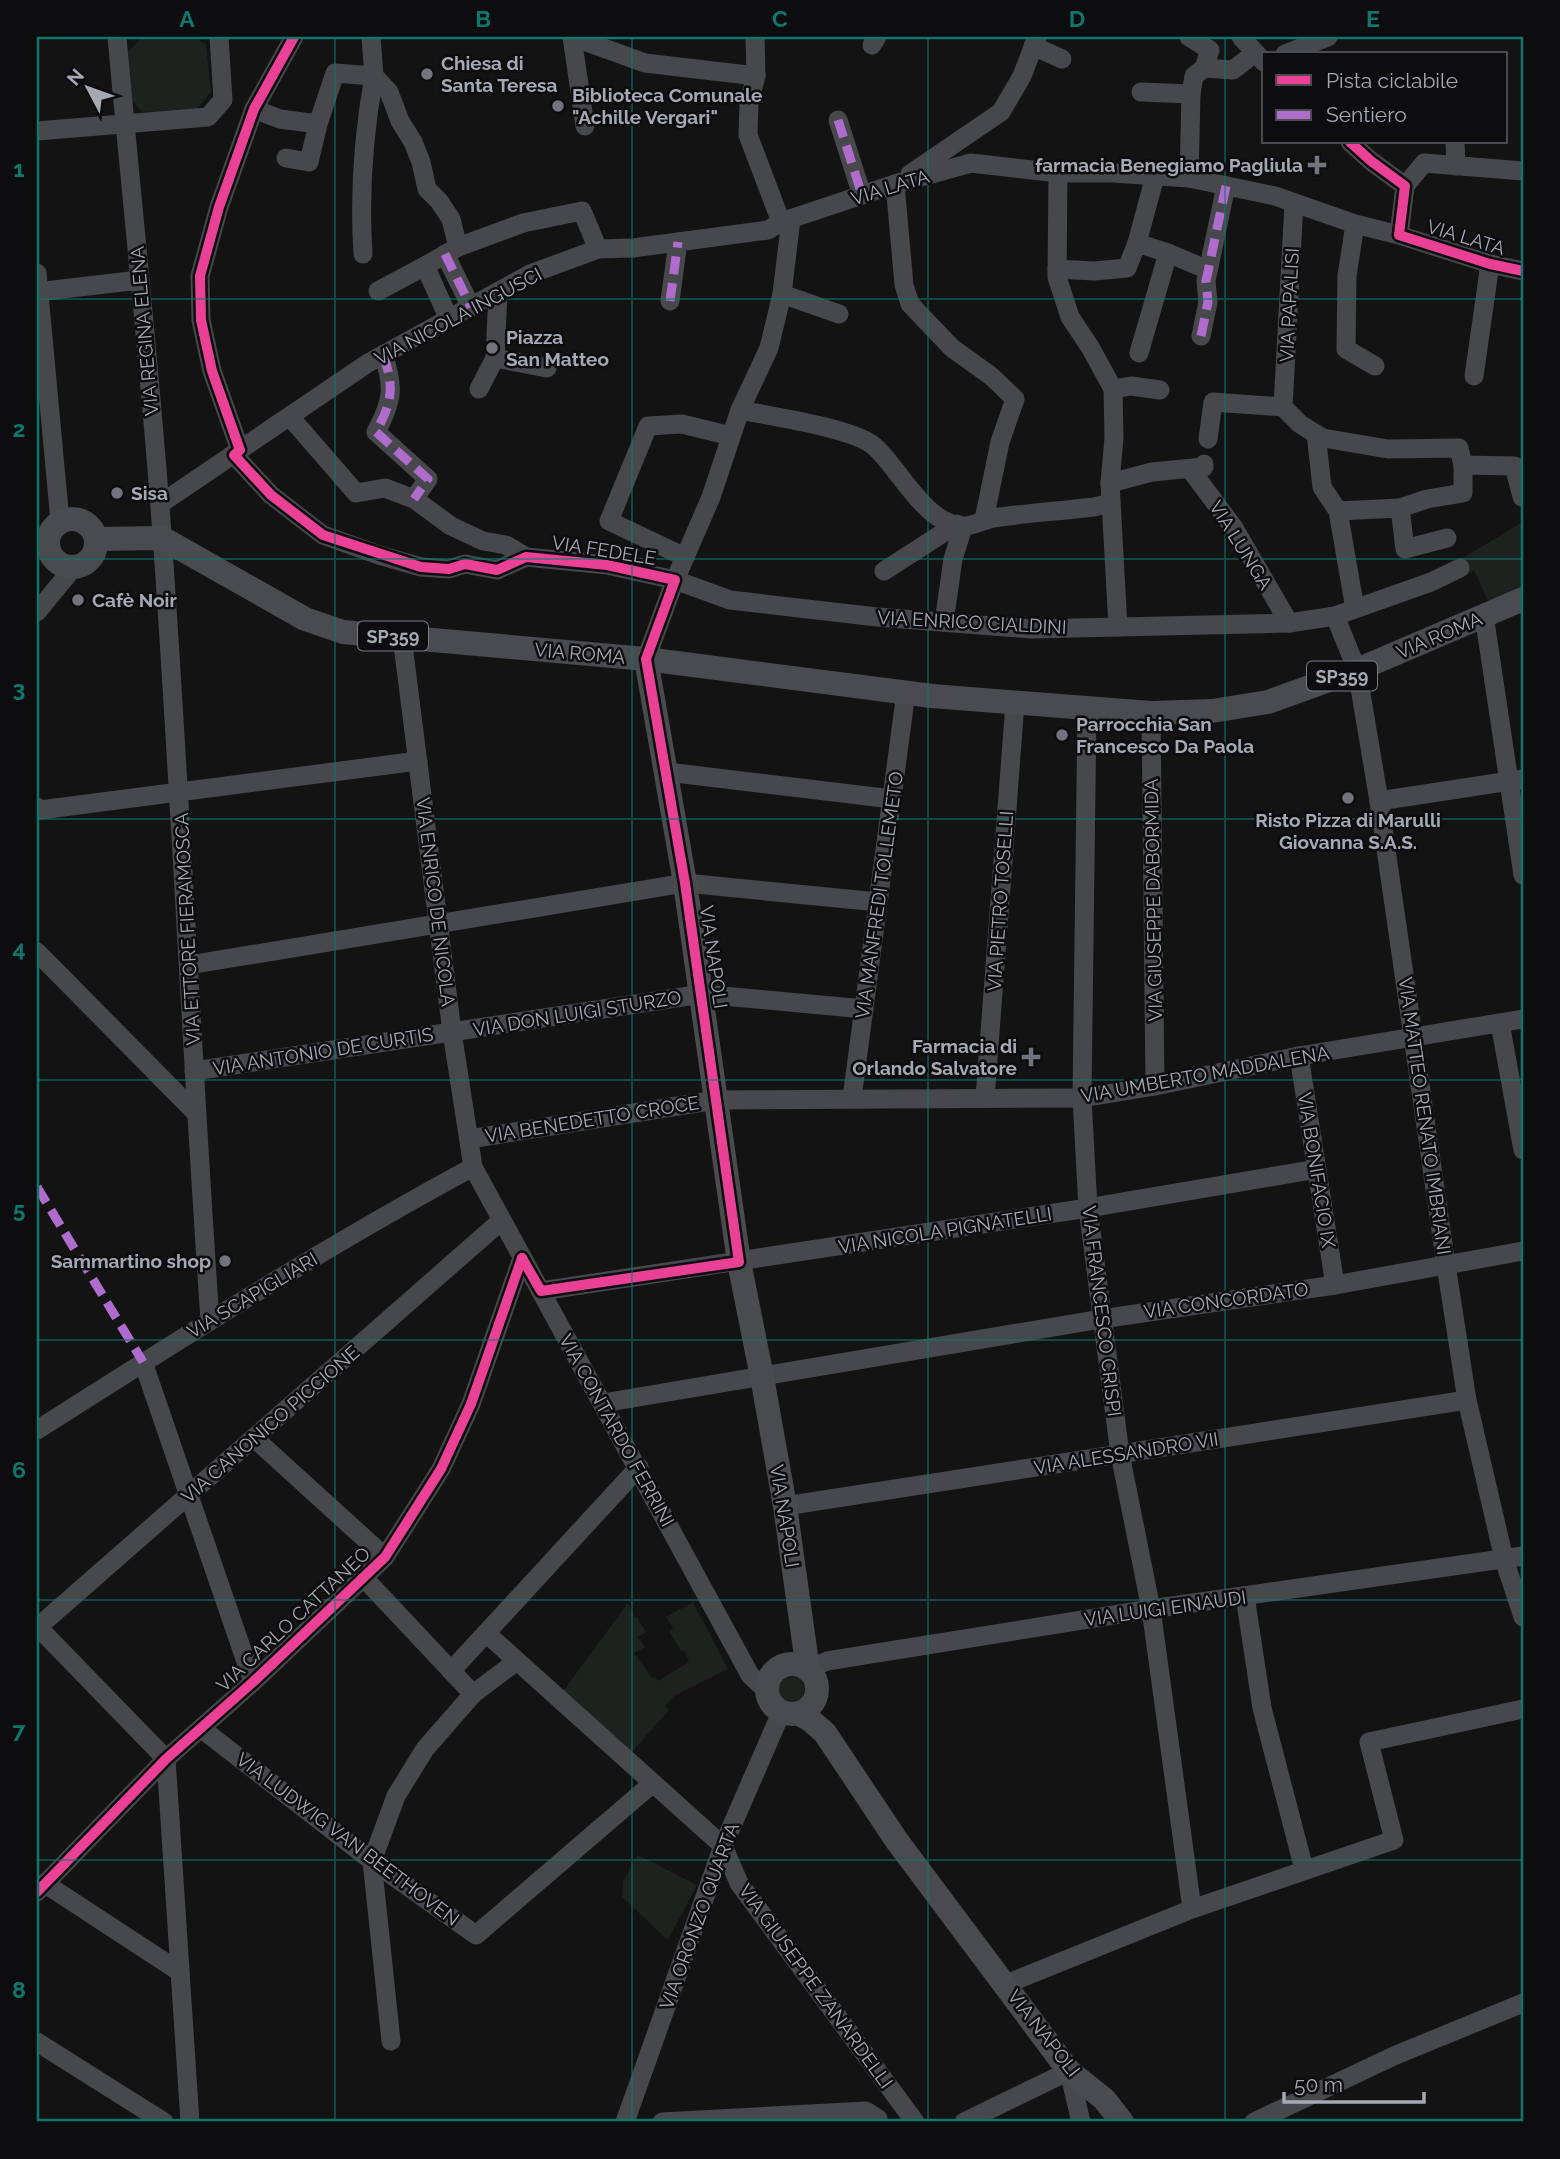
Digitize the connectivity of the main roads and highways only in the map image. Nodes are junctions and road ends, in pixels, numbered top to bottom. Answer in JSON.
{"nodes":[{"id":1,"x":48,"y":529,"type":"edge"},
{"id":2,"x":96,"y":539,"type":"junction"},
{"id":3,"x":1523,"y":599,"type":"edge"},
{"id":4,"x":646,"y":659,"type":"junction"},
{"id":5,"x":808,"y":1670,"type":"junction"},
{"id":6,"x":816,"y":1696,"type":"junction"},
{"id":7,"x":790,"y":1713,"type":"junction"},
{"id":8,"x":825,"y":1733,"type":"junction"},
{"id":9,"x":1122,"y":2122,"type":"edge"}],
"edges":[{"from":1,"to":2,"type":"main road"},
{"from":1,"to":2,"type":"main road"},
{"from":2,"to":4,"type":"main road","name":"VIA ROMA","number":"SP359"},
{"from":3,"to":4,"type":"main road","name":"VIA ROMA","number":"SP359"},
{"from":4,"to":5,"type":"main road","name":"VIA NAPOLI"},
{"from":5,"to":6,"type":"main road"},
{"from":5,"to":7,"type":"main road"},
{"from":6,"to":7,"type":"main road"},
{"from":6,"to":8,"type":"main road","name":"VIA NAPOLI"},
{"from":7,"to":8,"type":"main road","name":"VIA NAPOLI"},
{"from":8,"to":9,"type":"main road","name":"VIA NAPOLI"}]}
